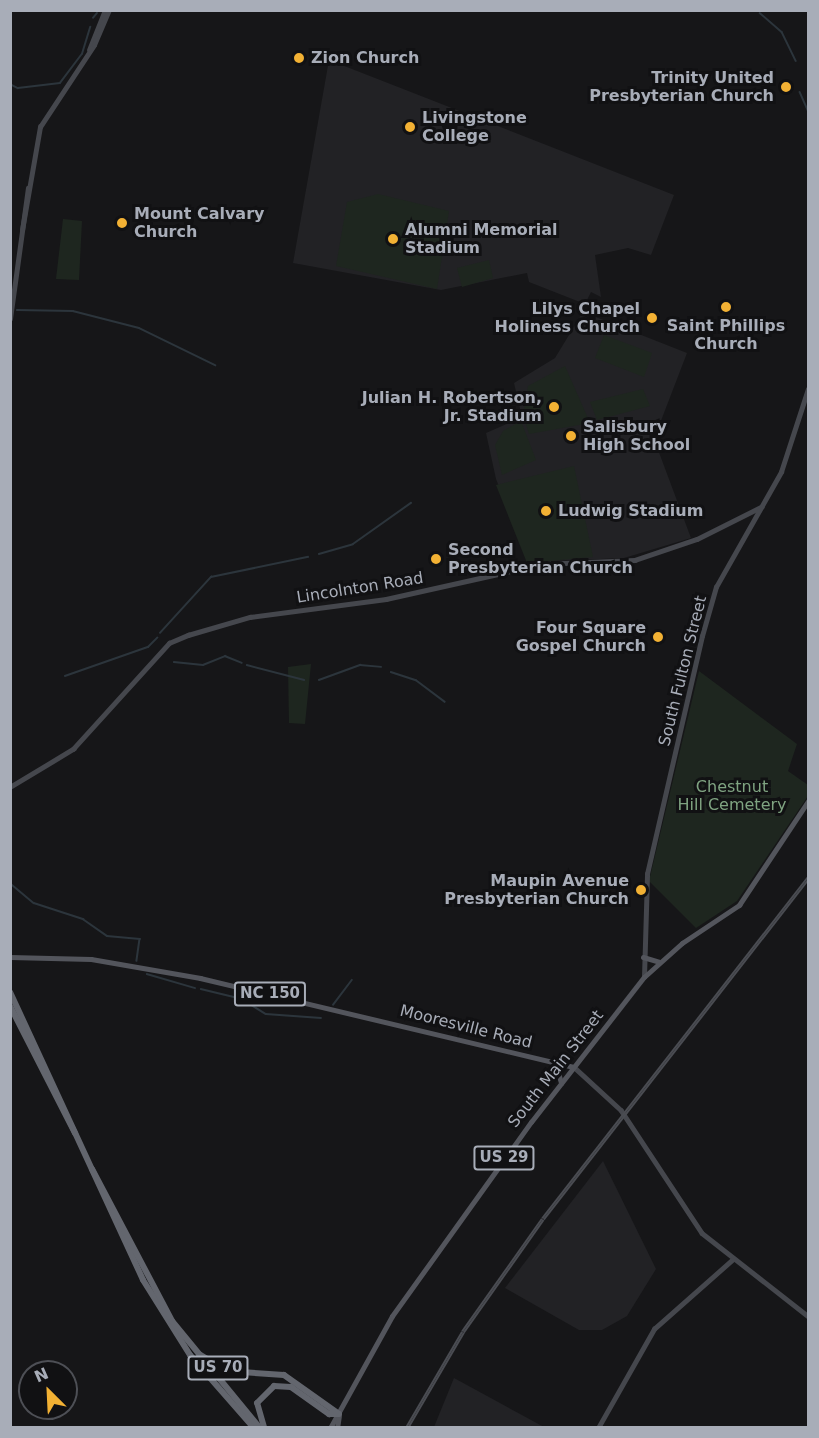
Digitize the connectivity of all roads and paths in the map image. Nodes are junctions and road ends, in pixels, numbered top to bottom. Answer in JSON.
{"nodes":[{"id":1,"x":107,"y":10,"type":"edge"},
{"id":2,"x":10,"y":319,"type":"edge"},
{"id":3,"x":808,"y":389,"type":"edge"},
{"id":4,"x":761,"y":507,"type":"junction"},
{"id":5,"x":10,"y":787,"type":"edge"},
{"id":6,"x":808,"y":801,"type":"edge"},
{"id":7,"x":10,"y":957,"type":"edge"},
{"id":8,"x":643,"y":957,"type":"junction"},
{"id":9,"x":658,"y":962,"type":"junction"},
{"id":10,"x":644,"y":978,"type":"junction"},
{"id":11,"x":10,"y":992,"type":"edge"},
{"id":12,"x":10,"y":1006,"type":"edge"},
{"id":13,"x":553,"y":1062,"type":"junction"},
{"id":14,"x":574,"y":1067,"type":"junction"},
{"id":15,"x":561,"y":1083,"type":"junction"},
{"id":16,"x":76,"y":1134,"type":"junction"},
{"id":17,"x":91,"y":1169,"type":"junction"},
{"id":18,"x":732,"y":1259,"type":"junction"},
{"id":19,"x":138,"y":1261,"type":"junction"},
{"id":20,"x":808,"y":1316,"type":"edge"},
{"id":21,"x":339,"y":1414,"type":"junction"},
{"id":22,"x":254,"y":1428,"type":"edge"},
{"id":23,"x":262,"y":1428,"type":"edge"},
{"id":24,"x":330,"y":1428,"type":"edge"},
{"id":25,"x":337,"y":1428,"type":"edge"},
{"id":26,"x":598,"y":1428,"type":"edge"}],
"edges":[{"from":1,"to":2,"type":"street"},
{"from":3,"to":4,"type":"street","name":"South Fulton Street"},
{"from":4,"to":5,"type":"street","name":"Lincolnton Road"},
{"from":4,"to":8,"type":"street","name":"South Fulton Street"},
{"from":6,"to":9,"type":"main road","name":"South Main Street","number":"US 29"},
{"from":7,"to":13,"type":"main road","name":"Mooresville Road","number":"NC 150"},
{"from":8,"to":9,"type":"main road"},
{"from":8,"to":10,"type":"street","name":"South Fulton Street"},
{"from":9,"to":10,"type":"main road","name":"South Main Street","number":"US 29"},
{"from":10,"to":14,"type":"main road","name":"South Main Street","number":"US 29"},
{"from":11,"to":16,"type":"highway","number":"US 70"},
{"from":12,"to":16,"type":"highway","number":"US 70"},
{"from":13,"to":14,"type":"main road","name":"Mooresville Road","number":"NC 150"},
{"from":13,"to":15,"type":"main road"},
{"from":14,"to":15,"type":"main road","name":"South Main Street","number":"US 29"},
{"from":14,"to":18,"type":"street","name":"Mooresville Road"},
{"from":15,"to":21,"type":"main road","name":"South Main Street","number":"US 29"},
{"from":16,"to":17,"type":"highway","number":"US 70"},
{"from":17,"to":19,"type":"highway","number":"US 70"},
{"from":17,"to":22,"type":"highway","number":"US 70"},
{"from":18,"to":20,"type":"street","name":"Mooresville Road"},
{"from":18,"to":26,"type":"street"},
{"from":19,"to":21,"type":"highway","number":"US 70"},
{"from":19,"to":23,"type":"highway"},
{"from":21,"to":23,"type":"highway"},
{"from":21,"to":24,"type":"main road","name":"South Main Street","number":"US 29"},
{"from":21,"to":25,"type":"main road","name":"South Main Street","number":"US 29"}]}
